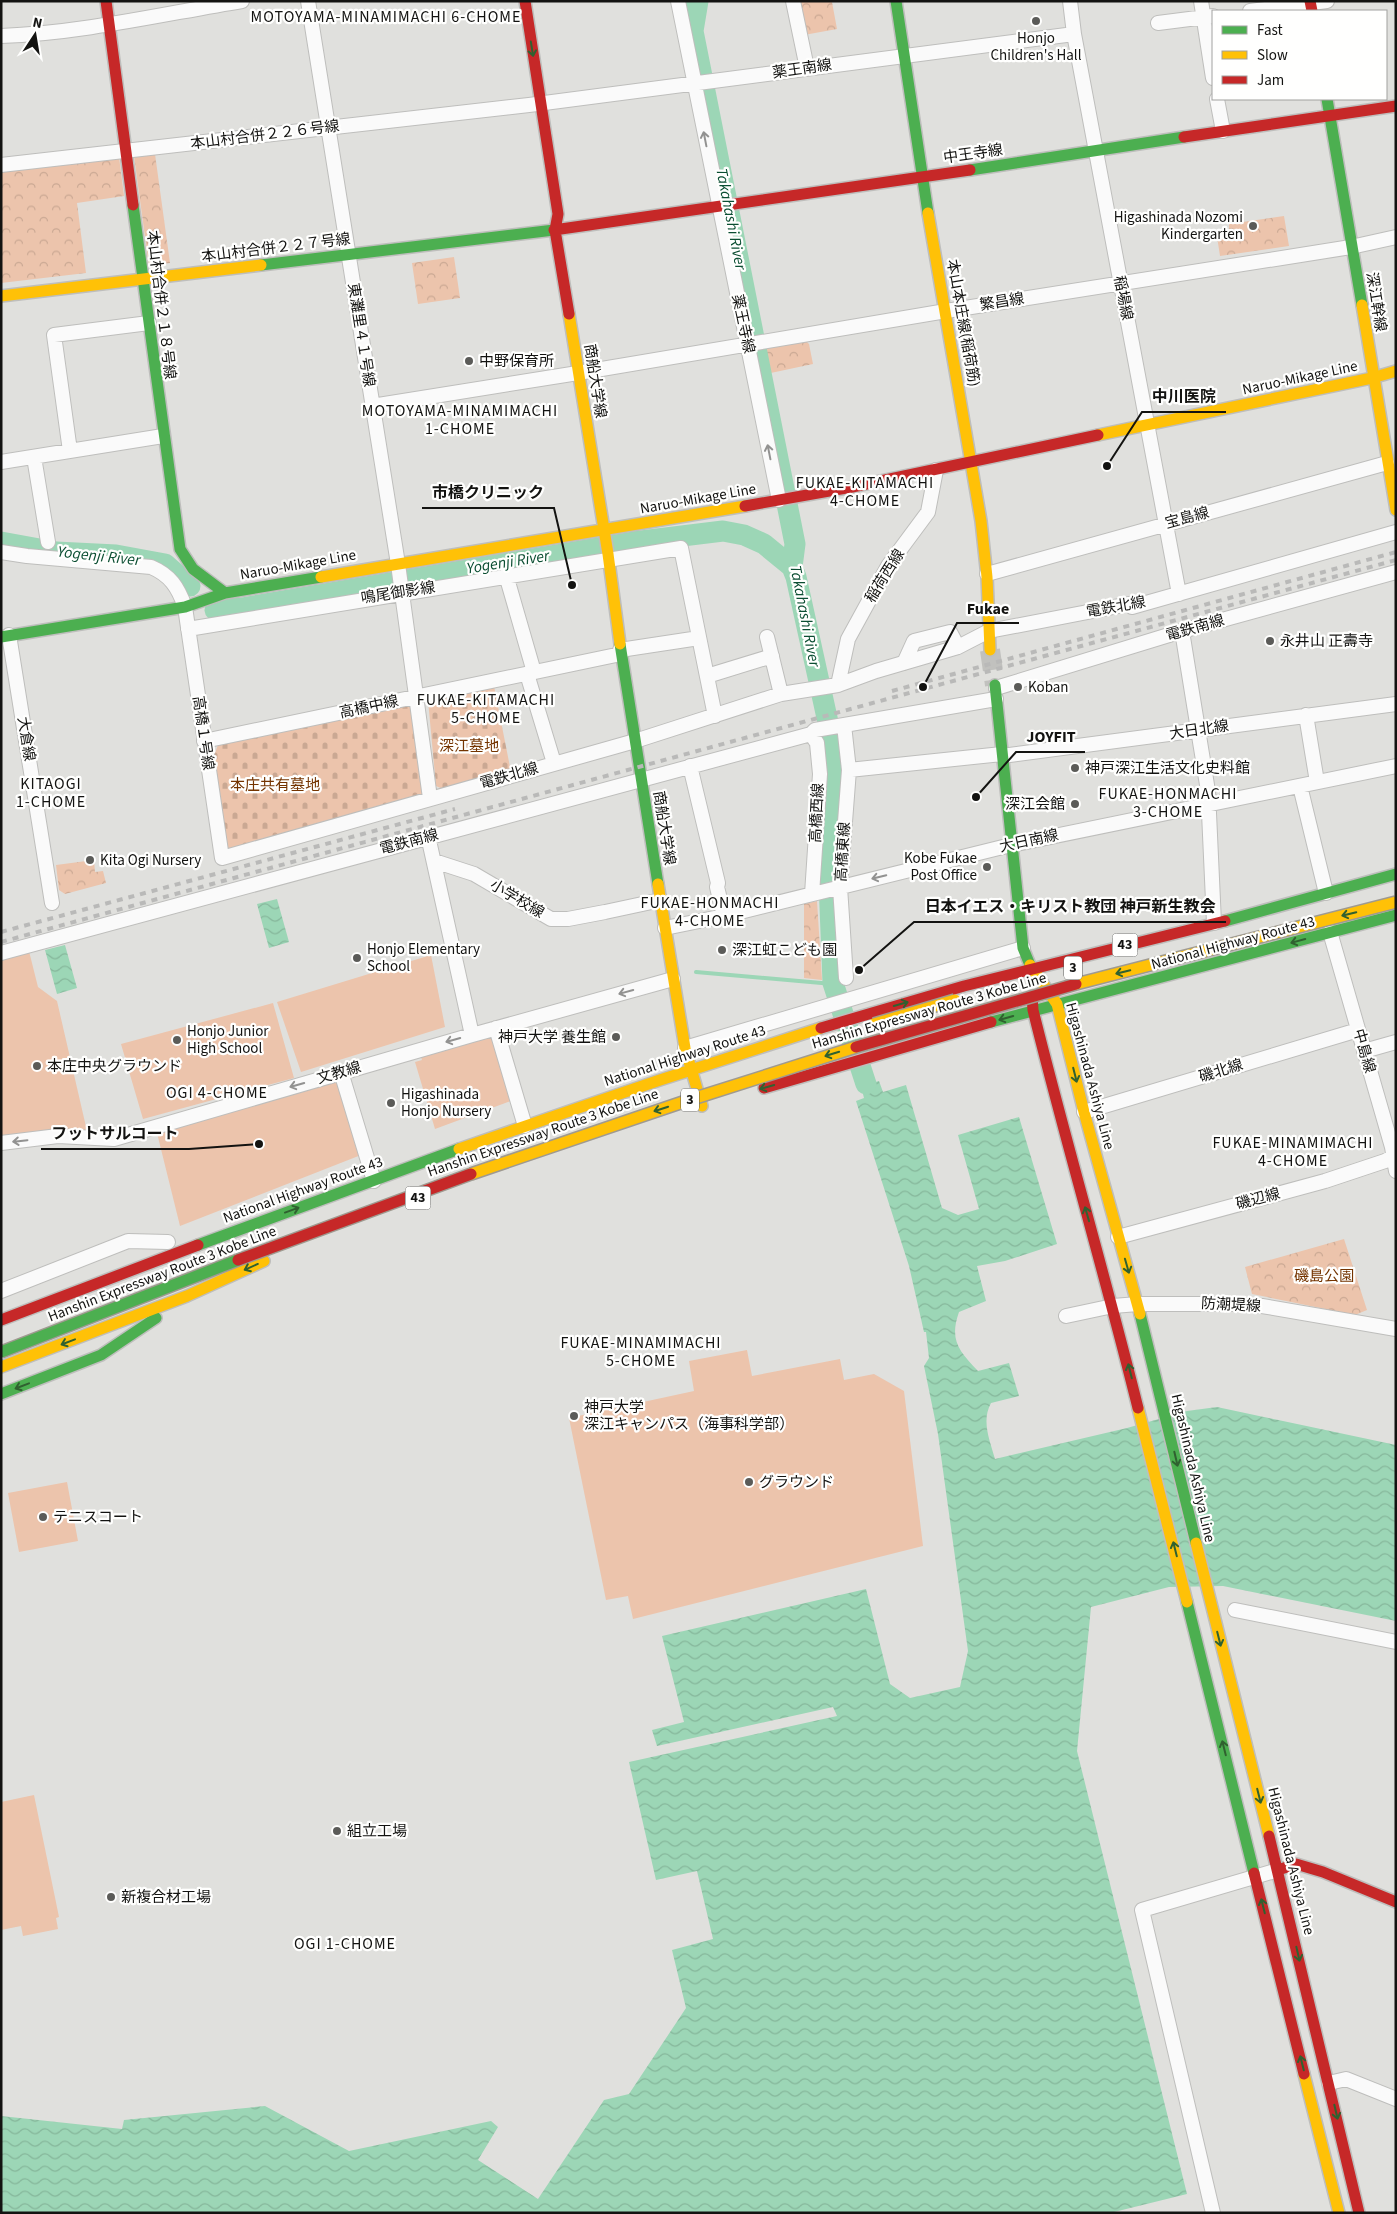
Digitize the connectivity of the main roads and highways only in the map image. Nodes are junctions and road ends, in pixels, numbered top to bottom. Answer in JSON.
{"nodes":[{"id":1,"x":106,"y":1,"type":"edge"},
{"id":2,"x":524,"y":1,"type":"edge"},
{"id":3,"x":896,"y":1,"type":"edge"},
{"id":4,"x":525,"y":76,"type":"dead end"},
{"id":5,"x":1326,"y":100,"type":"edge"},
{"id":6,"x":535,"y":104,"type":"junction"},
{"id":7,"x":1396,"y":106,"type":"edge"},
{"id":8,"x":1329,"y":115,"type":"junction"},
{"id":9,"x":539,"y":170,"type":"dead end"},
{"id":10,"x":922,"y":176,"type":"junction"},
{"id":11,"x":546,"y":217,"type":"dead end"},
{"id":12,"x":555,"y":230,"type":"junction"},
{"id":13,"x":143,"y":278,"type":"junction"},
{"id":14,"x":1,"y":296,"type":"edge"},
{"id":15,"x":1396,"y":371,"type":"edge"},
{"id":16,"x":1372,"y":378,"type":"junction"},
{"id":17,"x":971,"y":462,"type":"junction"},
{"id":18,"x":1396,"y":510,"type":"edge"},
{"id":19,"x":604,"y":534,"type":"junction"},
{"id":20,"x":225,"y":593,"type":"junction"},
{"id":21,"x":5,"y":636,"type":"edge"},
{"id":22,"x":990,"y":650,"type":"tunnel mouth"},
{"id":23,"x":994,"y":695,"type":"tunnel mouth"},
{"id":24,"x":1396,"y":874,"type":"edge"},
{"id":25,"x":1396,"y":885,"type":"edge"},
{"id":26,"x":1396,"y":902,"type":"edge"},
{"id":27,"x":1396,"y":915,"type":"edge"},
{"id":28,"x":1031,"y":967,"type":"junction"},
{"id":29,"x":1057,"y":1004,"type":"junction"},
{"id":30,"x":1033,"y":1010,"type":"junction"},
{"id":31,"x":692,"y":1069,"type":"junction"},
{"id":32,"x":679,"y":1086,"type":"dead end"},
{"id":33,"x":651,"y":1096,"type":"dead end"},
{"id":34,"x":702,"y":1106,"type":"junction"},
{"id":35,"x":208,"y":1241,"type":"junction"},
{"id":36,"x":141,"y":1252,"type":"dead end"},
{"id":37,"x":182,"y":1264,"type":"dead end"},
{"id":38,"x":186,"y":1296,"type":"junction"},
{"id":39,"x":20,"y":1300,"type":"dead end"},
{"id":40,"x":1,"y":1308,"type":"edge"},
{"id":41,"x":1,"y":1320,"type":"edge"},
{"id":42,"x":1,"y":1352,"type":"edge"},
{"id":43,"x":65,"y":1355,"type":"dead end"},
{"id":44,"x":44,"y":1365,"type":"dead end"},
{"id":45,"x":1,"y":1367,"type":"edge"},
{"id":46,"x":1,"y":1381,"type":"edge"},
{"id":47,"x":1,"y":1394,"type":"edge"},
{"id":48,"x":1278,"y":1870,"type":"junction"},
{"id":49,"x":1396,"y":1902,"type":"edge"},
{"id":50,"x":1339,"y":2213,"type":"edge"},
{"id":51,"x":1359,"y":2213,"type":"edge"}],
"edges":[{"from":1,"to":13,"type":"main road","name":"本山村合併２１８号線"},
{"from":2,"to":6,"type":"main road","name":"商船大学線","one_way":true},
{"from":3,"to":10,"type":"main road","name":"本山本庄線(稲荷筋)"},
{"from":4,"to":6,"type":"main road","name":"商船大学線"},
{"from":5,"to":8,"type":"main road","name":"深江幹線"},
{"from":6,"to":9,"type":"main road","name":"商船大学線"},
{"from":6,"to":12,"type":"main road","name":"商船大学線"},
{"from":7,"to":8,"type":"main road","name":"中王寺線"},
{"from":8,"to":10,"type":"main road","name":"中王寺線"},
{"from":8,"to":16,"type":"main road","name":"深江幹線"},
{"from":10,"to":12,"type":"main road","name":"中王寺線"},
{"from":10,"to":17,"type":"main road","name":"本山本庄線(稲荷筋)"},
{"from":11,"to":12,"type":"main road","name":"商船大学線"},
{"from":12,"to":13,"type":"main road","name":"本山村合併２２７号線"},
{"from":12,"to":19,"type":"main road","name":"商船大学線"},
{"from":13,"to":14,"type":"main road","name":"本山村合併２２７号線"},
{"from":13,"to":20,"type":"main road","name":"本山村合併２１８号線"},
{"from":15,"to":16,"type":"main road","name":"Naruo-Mikage Line"},
{"from":16,"to":17,"type":"main road","name":"Naruo-Mikage Line"},
{"from":16,"to":18,"type":"main road","name":"深江幹線"},
{"from":17,"to":19,"type":"main road","name":"Naruo-Mikage Line"},
{"from":17,"to":22,"type":"main road","name":"本山本庄線(稲荷筋)"},
{"from":19,"to":20,"type":"main road","name":"Naruo-Mikage Line"},
{"from":19,"to":31,"type":"main road","name":"商船大学線"},
{"from":20,"to":21,"type":"main road","name":"Naruo-Mikage Line"},
{"from":23,"to":28,"type":"main road"},
{"from":24,"to":28,"type":"main road","name":"National Highway Route 43","number":"43"},
{"from":25,"to":32,"type":"main road","name":"Hanshin Expressway Route 3 Kobe Line","number":"3","bridge":true},
{"from":26,"to":42,"type":"main road","name":"Hanshin Expressway Route 3 Kobe Line","number":"3","one_way":true,"bridge":true},
{"from":27,"to":29,"type":"main road","name":"National Highway Route 43","number":"43","one_way":true},
{"from":28,"to":29,"type":"main road","name":"Higashinada Ashiya Line"},
{"from":28,"to":30,"type":"main road"},
{"from":31,"to":28,"type":"main road","name":"National Highway Route 43","number":"43","one_way":true},
{"from":29,"to":30,"type":"main road","name":"National Highway Route 43","number":"43"},
{"from":29,"to":48,"type":"main road","name":"Higashinada Ashiya Line","one_way":true},
{"from":30,"to":34,"type":"main road","name":"National Highway Route 43","number":"43","one_way":true},
{"from":50,"to":30,"type":"main road","one_way":true},
{"from":31,"to":34,"type":"main road","name":"商船大学線"},
{"from":35,"to":31,"type":"main road","name":"National Highway Route 43","number":"43","one_way":true},
{"from":33,"to":37,"type":"main road","name":"Hanshin Expressway Route 3 Kobe Line"},
{"from":34,"to":38,"type":"main road","name":"National Highway Route 43","number":"43","one_way":true},
{"from":35,"to":36,"type":"main road"},
{"from":35,"to":41,"type":"main road","name":"National Highway Route 43","number":"43"},
{"from":38,"to":43,"type":"main road"},
{"from":38,"to":45,"type":"main road","name":"National Highway Route 43","number":"43","one_way":true},
{"from":38,"to":47,"type":"main road","one_way":true},
{"from":39,"to":40,"type":"main road"},
{"from":44,"to":46,"type":"main road"},
{"from":48,"to":49,"type":"main road"},
{"from":48,"to":51,"type":"main road","name":"Higashinada Ashiya Line","one_way":true}]}
